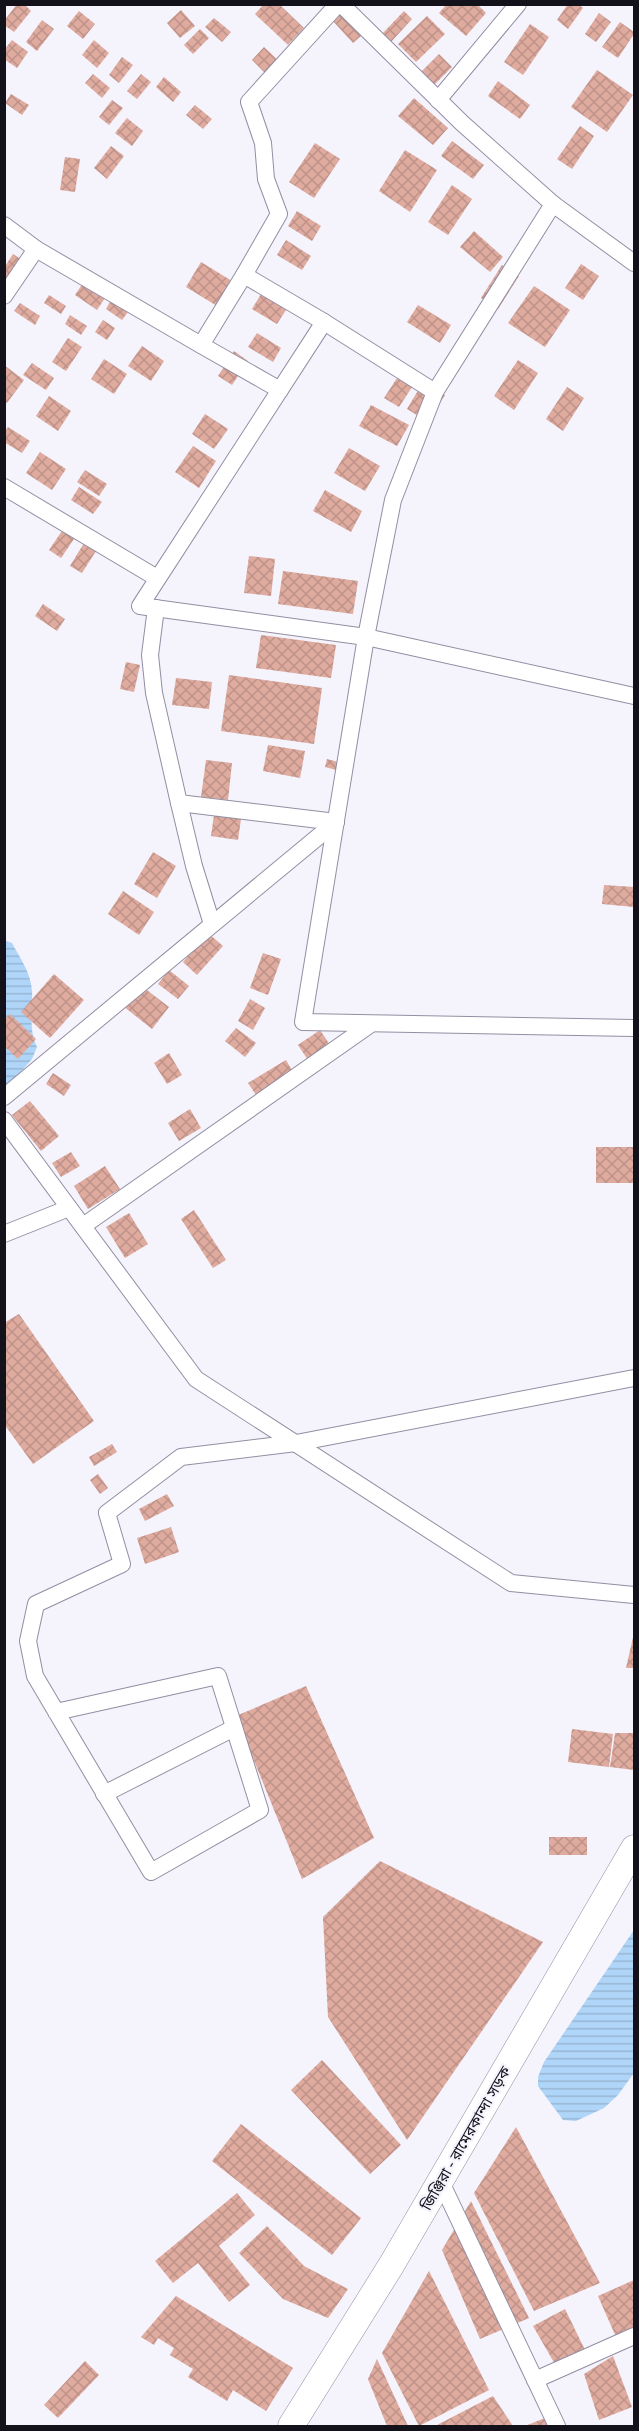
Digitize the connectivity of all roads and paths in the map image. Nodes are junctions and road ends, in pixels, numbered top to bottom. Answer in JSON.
{"nodes":[{"id":1,"x":339,"y":4,"type":"edge"},
{"id":2,"x":518,"y":4,"type":"edge"},
{"id":3,"x":438,"y":100,"type":"junction"},
{"id":4,"x":553,"y":204,"type":"junction"},
{"id":5,"x":4,"y":225,"type":"edge"},
{"id":6,"x":36,"y":249,"type":"junction"},
{"id":7,"x":634,"y":263,"type":"edge"},
{"id":8,"x":244,"y":275,"type":"junction"},
{"id":9,"x":4,"y":296,"type":"edge"},
{"id":10,"x":324,"y":322,"type":"junction"},
{"id":11,"x":201,"y":345,"type":"junction"},
{"id":12,"x":280,"y":390,"type":"junction"},
{"id":13,"x":435,"y":392,"type":"junction"},
{"id":14,"x":4,"y":487,"type":"edge"},
{"id":15,"x":157,"y":578,"type":"junction"},
{"id":16,"x":156,"y":608,"type":"junction"},
{"id":17,"x":366,"y":637,"type":"junction"},
{"id":18,"x":634,"y":696,"type":"edge"},
{"id":19,"x":179,"y":803,"type":"junction"},
{"id":20,"x":336,"y":822,"type":"junction"},
{"id":21,"x":212,"y":924,"type":"junction"},
{"id":22,"x":371,"y":1024,"type":"junction"},
{"id":23,"x":634,"y":1028,"type":"edge"},
{"id":24,"x":4,"y":1097,"type":"edge"},
{"id":25,"x":4,"y":1120,"type":"edge"},
{"id":26,"x":69,"y":1208,"type":"junction"},
{"id":27,"x":83,"y":1226,"type":"junction"},
{"id":28,"x":4,"y":1234,"type":"edge"},
{"id":29,"x":634,"y":1378,"type":"edge"},
{"id":30,"x":296,"y":1443,"type":"junction"},
{"id":31,"x":634,"y":1595,"type":"edge"},
{"id":32,"x":56,"y":1712,"type":"junction"},
{"id":33,"x":234,"y":1728,"type":"junction"},
{"id":34,"x":104,"y":1794,"type":"junction"},
{"id":35,"x":634,"y":1848,"type":"edge"},
{"id":36,"x":441,"y":2182,"type":"junction"},
{"id":37,"x":634,"y":2336,"type":"edge"},
{"id":38,"x":535,"y":2380,"type":"junction"},
{"id":39,"x":291,"y":2427,"type":"edge"},
{"id":40,"x":557,"y":2427,"type":"edge"}],
"edges":[{"from":1,"to":3,"type":"street"},
{"from":1,"to":8,"type":"street"},
{"from":2,"to":3,"type":"street"},
{"from":3,"to":4,"type":"street"},
{"from":4,"to":7,"type":"street"},
{"from":4,"to":13,"type":"street"},
{"from":5,"to":6,"type":"street"},
{"from":6,"to":9,"type":"street"},
{"from":6,"to":11,"type":"street"},
{"from":8,"to":10,"type":"street"},
{"from":8,"to":11,"type":"street"},
{"from":10,"to":12,"type":"street"},
{"from":10,"to":13,"type":"street"},
{"from":11,"to":12,"type":"street"},
{"from":12,"to":15,"type":"street"},
{"from":13,"to":17,"type":"street"},
{"from":14,"to":15,"type":"street"},
{"from":15,"to":16,"type":"street"},
{"from":16,"to":17,"type":"street"},
{"from":16,"to":19,"type":"street"},
{"from":17,"to":18,"type":"street"},
{"from":17,"to":20,"type":"street"},
{"from":19,"to":20,"type":"street"},
{"from":19,"to":21,"type":"street"},
{"from":20,"to":21,"type":"street"},
{"from":20,"to":22,"type":"street"},
{"from":21,"to":24,"type":"street"},
{"from":22,"to":23,"type":"street"},
{"from":22,"to":27,"type":"street"},
{"from":25,"to":26,"type":"street"},
{"from":26,"to":27,"type":"street"},
{"from":26,"to":28,"type":"street"},
{"from":27,"to":30,"type":"street"},
{"from":29,"to":30,"type":"street"},
{"from":30,"to":31,"type":"street"},
{"from":30,"to":32,"type":"street"},
{"from":32,"to":33,"type":"street"},
{"from":32,"to":34,"type":"street"},
{"from":33,"to":34,"type":"street"},
{"from":33,"to":34,"type":"street"},
{"from":35,"to":36,"type":"main road","name":"জিঞ্জিরা - রামেরকান্দা সড়ক"},
{"from":36,"to":38,"type":"street"},
{"from":36,"to":39,"type":"main road","name":"জিঞ্জিরা - রামেরকান্দা সড়ক"},
{"from":37,"to":38,"type":"street"},
{"from":38,"to":40,"type":"street"}]}
